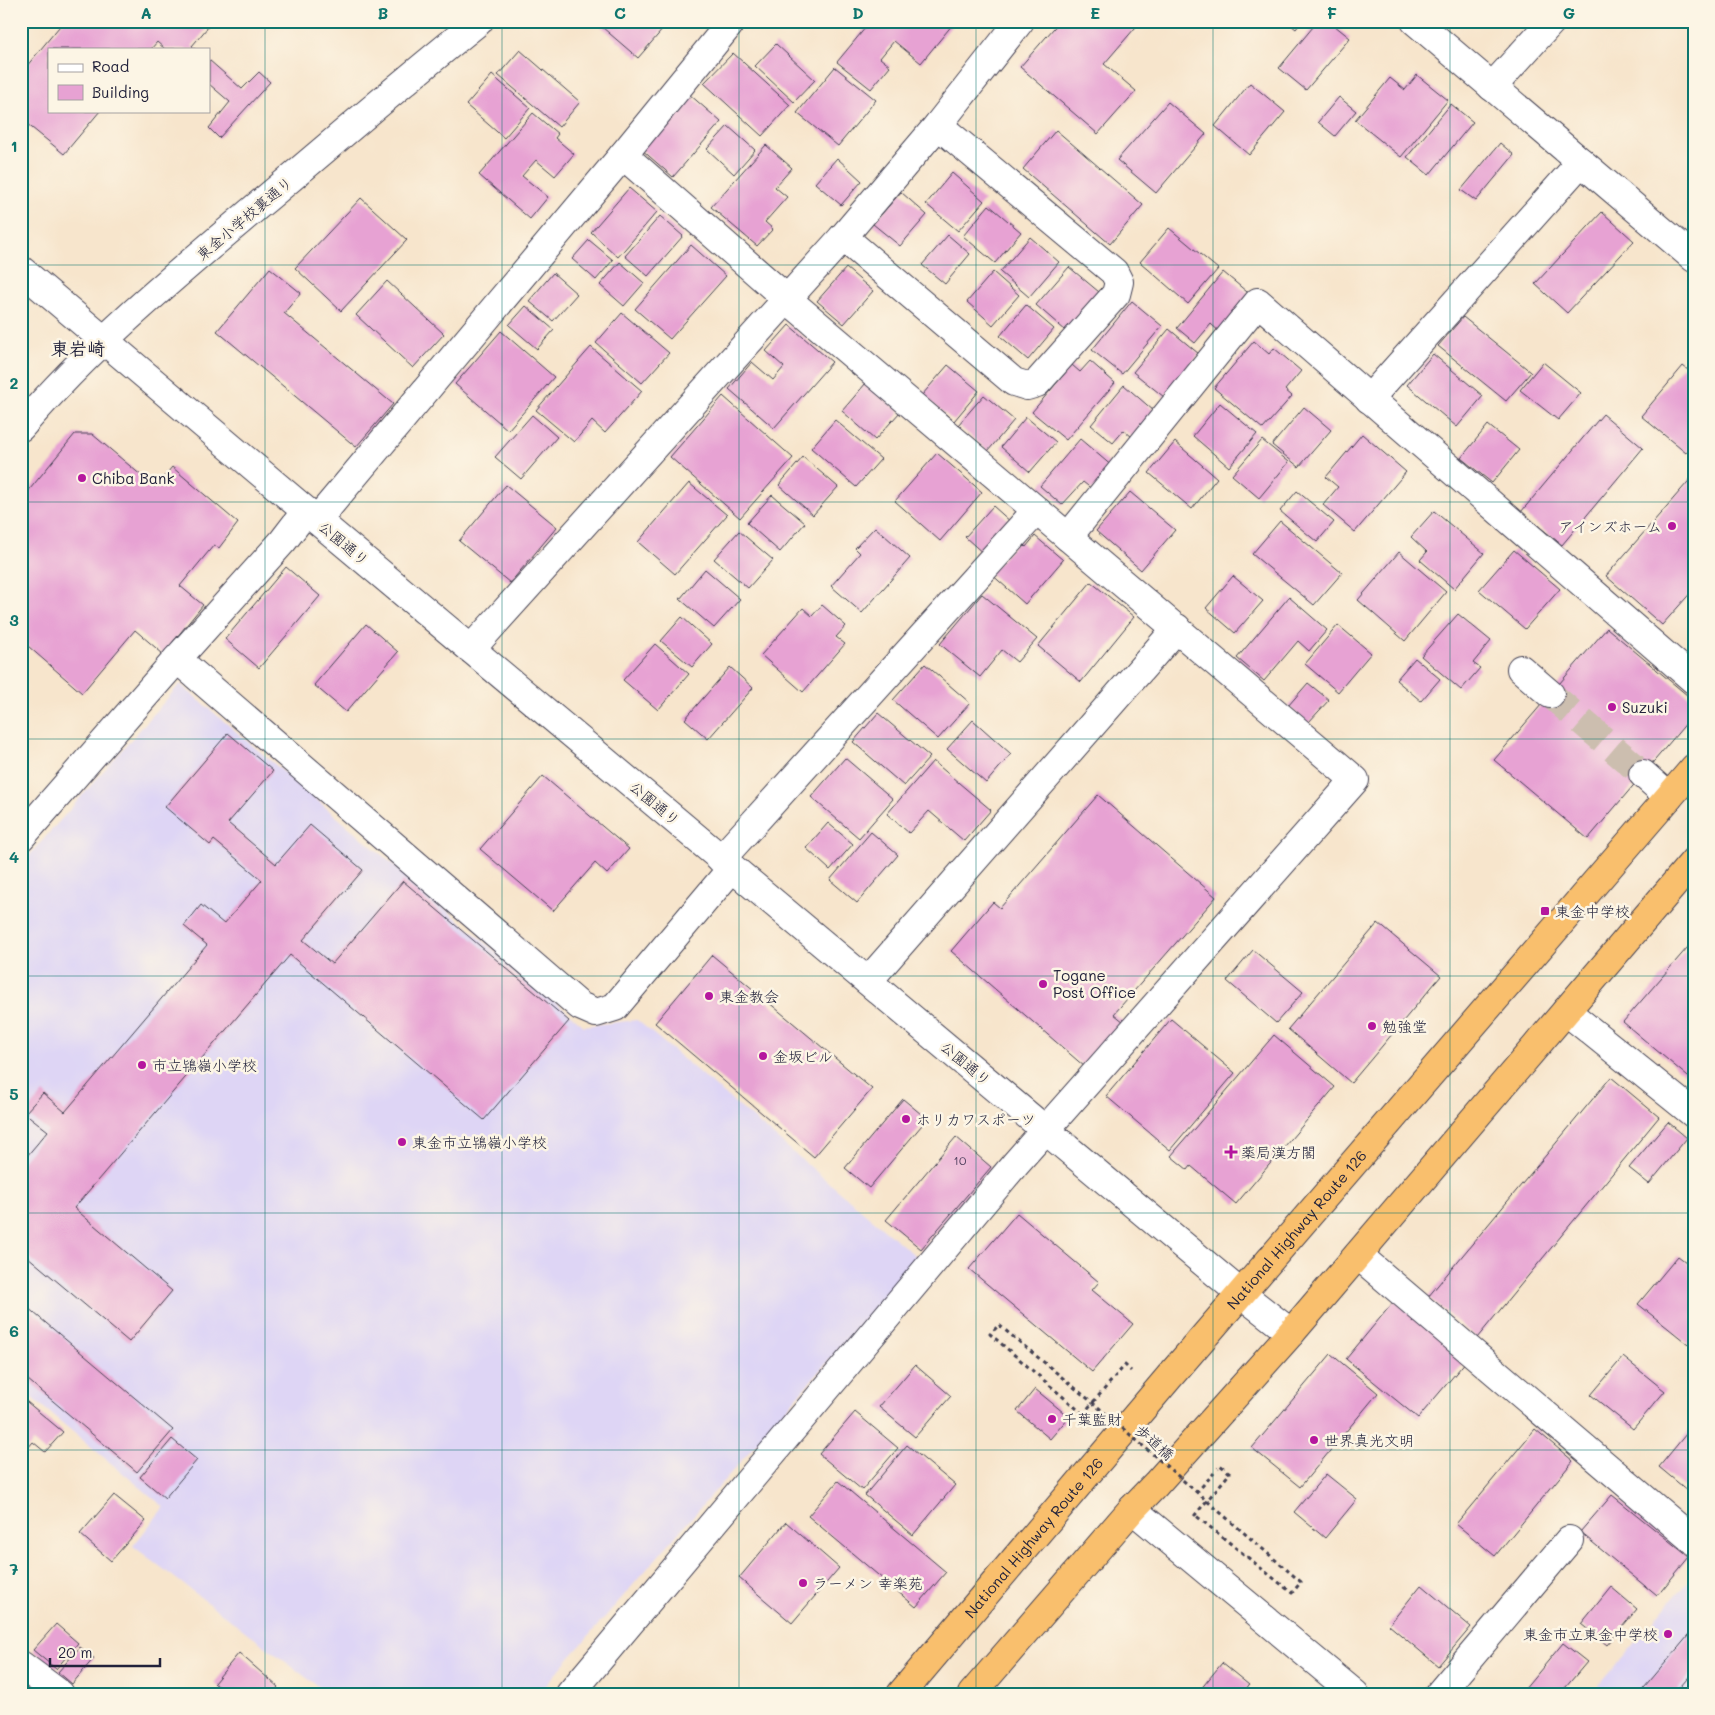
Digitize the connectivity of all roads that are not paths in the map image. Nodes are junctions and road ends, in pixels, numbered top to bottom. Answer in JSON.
{"nodes":[{"id":1,"x":479,"y":21,"type":"edge"},
{"id":2,"x":725,"y":21,"type":"edge"},
{"id":3,"x":1020,"y":21,"type":"edge"},
{"id":4,"x":1415,"y":21,"type":"edge"},
{"id":5,"x":1552,"y":21,"type":"edge"},
{"id":6,"x":1492,"y":87,"type":"junction"},
{"id":7,"x":938,"y":126,"type":"junction"},
{"id":8,"x":624,"y":155,"type":"junction"},
{"id":9,"x":1581,"y":162,"type":"junction"},
{"id":10,"x":843,"y":237,"type":"junction"},
{"id":11,"x":1694,"y":258,"type":"edge"},
{"id":12,"x":21,"y":270,"type":"edge"},
{"id":13,"x":786,"y":299,"type":"junction"},
{"id":14,"x":104,"y":338,"type":"junction"},
{"id":15,"x":1369,"y":399,"type":"junction"},
{"id":16,"x":21,"y":427,"type":"edge"},
{"id":17,"x":1036,"y":511,"type":"junction"},
{"id":18,"x":312,"y":516,"type":"junction"},
{"id":19,"x":1068,"y":538,"type":"junction"},
{"id":20,"x":1177,"y":628,"type":"junction"},
{"id":21,"x":471,"y":648,"type":"junction"},
{"id":22,"x":177,"y":659,"type":"junction"},
{"id":23,"x":1521,"y":669,"type":"dead end"},
{"id":24,"x":1694,"y":680,"type":"edge"},
{"id":25,"x":1550,"y":694,"type":"tunnel mouth"},
{"id":26,"x":1694,"y":768,"type":"edge"},
{"id":27,"x":1643,"y":774,"type":"tunnel mouth"},
{"id":28,"x":1669,"y":797,"type":"junction"},
{"id":29,"x":21,"y":838,"type":"edge"},
{"id":30,"x":727,"y":863,"type":"junction"},
{"id":31,"x":1691,"y":869,"type":"edge"},
{"id":32,"x":868,"y":981,"type":"junction"},
{"id":33,"x":1566,"y":1010,"type":"junction"},
{"id":34,"x":1694,"y":1114,"type":"edge"},
{"id":35,"x":1045,"y":1130,"type":"junction"},
{"id":36,"x":1358,"y":1255,"type":"junction"},
{"id":37,"x":1240,"y":1293,"type":"junction"},
{"id":38,"x":1291,"y":1333,"type":"junction"},
{"id":39,"x":1132,"y":1509,"type":"junction"},
{"id":40,"x":1569,"y":1540,"type":"dead end"},
{"id":41,"x":1694,"y":1541,"type":"edge"},
{"id":42,"x":21,"y":1665,"type":"edge"},
{"id":43,"x":60,"y":1694,"type":"edge"},
{"id":44,"x":570,"y":1694,"type":"edge"},
{"id":45,"x":901,"y":1694,"type":"edge"},
{"id":46,"x":972,"y":1694,"type":"edge"},
{"id":47,"x":1355,"y":1694,"type":"edge"},
{"id":48,"x":1439,"y":1694,"type":"edge"}],
"edges":[{"from":1,"to":14,"type":"street","name":"東金小学校裏通り"},
{"from":2,"to":8,"type":"street"},
{"from":3,"to":7,"type":"street"},
{"from":4,"to":6,"type":"street"},
{"from":5,"to":6,"type":"street"},
{"from":6,"to":9,"type":"street"},
{"from":7,"to":10,"type":"street"},
{"from":7,"to":10,"type":"street"},
{"from":8,"to":13,"type":"street"},
{"from":8,"to":18,"type":"street"},
{"from":9,"to":11,"type":"street"},
{"from":9,"to":15,"type":"street"},
{"from":10,"to":13,"type":"street"},
{"from":12,"to":14,"type":"street","name":"公園通り"},
{"from":13,"to":17,"type":"street"},
{"from":13,"to":21,"type":"street"},
{"from":14,"to":16,"type":"street","name":"東金小学校裏通り"},
{"from":14,"to":18,"type":"street","name":"公園通り"},
{"from":15,"to":19,"type":"street"},
{"from":15,"to":24,"type":"street"},
{"from":17,"to":19,"type":"street"},
{"from":17,"to":30,"type":"street"},
{"from":18,"to":21,"type":"street","name":"公園通り"},
{"from":18,"to":22,"type":"street"},
{"from":19,"to":20,"type":"street"},
{"from":20,"to":32,"type":"street"},
{"from":20,"to":35,"type":"street"},
{"from":21,"to":30,"type":"street","name":"公園通り"},
{"from":22,"to":29,"type":"street"},
{"from":22,"to":30,"type":"street"},
{"from":23,"to":25,"type":"street"},
{"from":26,"to":28,"type":"highway","name":"National Highway Route 126"},
{"from":27,"to":28,"type":"street"},
{"from":28,"to":37,"type":"highway","name":"National Highway Route 126"},
{"from":30,"to":32,"type":"street","name":"公園通り"},
{"from":31,"to":33,"type":"highway"},
{"from":32,"to":35,"type":"street","name":"公園通り"},
{"from":33,"to":34,"type":"street"},
{"from":33,"to":36,"type":"highway"},
{"from":35,"to":37,"type":"street","name":"公園通り"},
{"from":35,"to":44,"type":"street"},
{"from":36,"to":38,"type":"highway"},
{"from":36,"to":41,"type":"street"},
{"from":37,"to":38,"type":"street","name":"公園通り"},
{"from":37,"to":45,"type":"highway","name":"National Highway Route 126"},
{"from":38,"to":39,"type":"highway"},
{"from":39,"to":46,"type":"highway"},
{"from":39,"to":47,"type":"street"},
{"from":40,"to":48,"type":"street"},
{"from":42,"to":43,"type":"street"}]}
